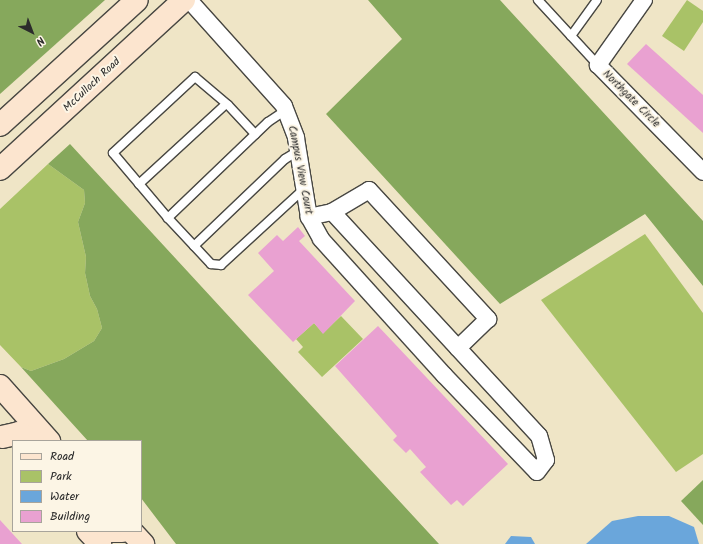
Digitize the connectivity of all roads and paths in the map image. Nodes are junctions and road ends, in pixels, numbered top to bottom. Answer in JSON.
{"nodes":[{"id":1,"x":137,"y":0,"type":"edge"},
{"id":2,"x":184,"y":0,"type":"edge"},
{"id":3,"x":189,"y":0,"type":"edge"},
{"id":4,"x":538,"y":0,"type":"edge"},
{"id":5,"x":598,"y":0,"type":"edge"},
{"id":6,"x":644,"y":0,"type":"edge"},
{"id":7,"x":571,"y":36,"type":"junction"},
{"id":8,"x":598,"y":65,"type":"junction"},
{"id":9,"x":226,"y":104,"type":"junction"},
{"id":10,"x":286,"y":110,"type":"junction"},
{"id":11,"x":0,"y":125,"type":"edge"},
{"id":12,"x":255,"y":134,"type":"junction"},
{"id":13,"x":298,"y":151,"type":"junction"},
{"id":14,"x":0,"y":169,"type":"edge"},
{"id":15,"x":703,"y":172,"type":"edge"},
{"id":16,"x":139,"y":184,"type":"junction"},
{"id":17,"x":304,"y":189,"type":"junction"},
{"id":18,"x":332,"y":212,"type":"junction"},
{"id":19,"x":309,"y":217,"type":"junction"},
{"id":20,"x":168,"y":218,"type":"junction"},
{"id":21,"x":194,"y":246,"type":"junction"},
{"id":22,"x":458,"y":348,"type":"junction"},
{"id":23,"x":0,"y":386,"type":"edge"},
{"id":24,"x":4,"y":440,"type":"edge"},
{"id":25,"x":30,"y":440,"type":"edge"},
{"id":26,"x":48,"y":440,"type":"edge"},
{"id":27,"x":89,"y":532,"type":"edge"},
{"id":28,"x":132,"y":532,"type":"edge"},
{"id":29,"x":100,"y":544,"type":"edge"},
{"id":30,"x":143,"y":544,"type":"edge"}],
"edges":[{"from":1,"to":11,"type":"main road"},
{"from":2,"to":14,"type":"main road","name":"McCulloch Road"},
{"from":3,"to":10,"type":"street","name":"Campus View Court"},
{"from":4,"to":7,"type":"lane"},
{"from":5,"to":7,"type":"lane"},
{"from":6,"to":8,"type":"street","name":"Northgate Circle"},
{"from":7,"to":8,"type":"lane"},
{"from":8,"to":15,"type":"street","name":"Northgate Circle"},
{"from":9,"to":12,"type":"lane"},
{"from":9,"to":16,"type":"lane"},
{"from":9,"to":16,"type":"lane"},
{"from":10,"to":12,"type":"lane"},
{"from":10,"to":13,"type":"street","name":"Campus View Court"},
{"from":12,"to":20,"type":"lane"},
{"from":13,"to":17,"type":"street","name":"Campus View Court"},
{"from":13,"to":21,"type":"lane"},
{"from":16,"to":20,"type":"lane"},
{"from":17,"to":19,"type":"street","name":"Campus View Court"},
{"from":17,"to":21,"type":"lane"},
{"from":18,"to":19,"type":"street"},
{"from":18,"to":22,"type":"street"},
{"from":18,"to":22,"type":"street"},
{"from":19,"to":22,"type":"street","name":"Campus View Court"},
{"from":20,"to":21,"type":"lane"},
{"from":23,"to":26,"type":"main road"},
{"from":24,"to":25,"type":"main road"},
{"from":27,"to":29,"type":"main road"},
{"from":28,"to":30,"type":"main road"}]}
